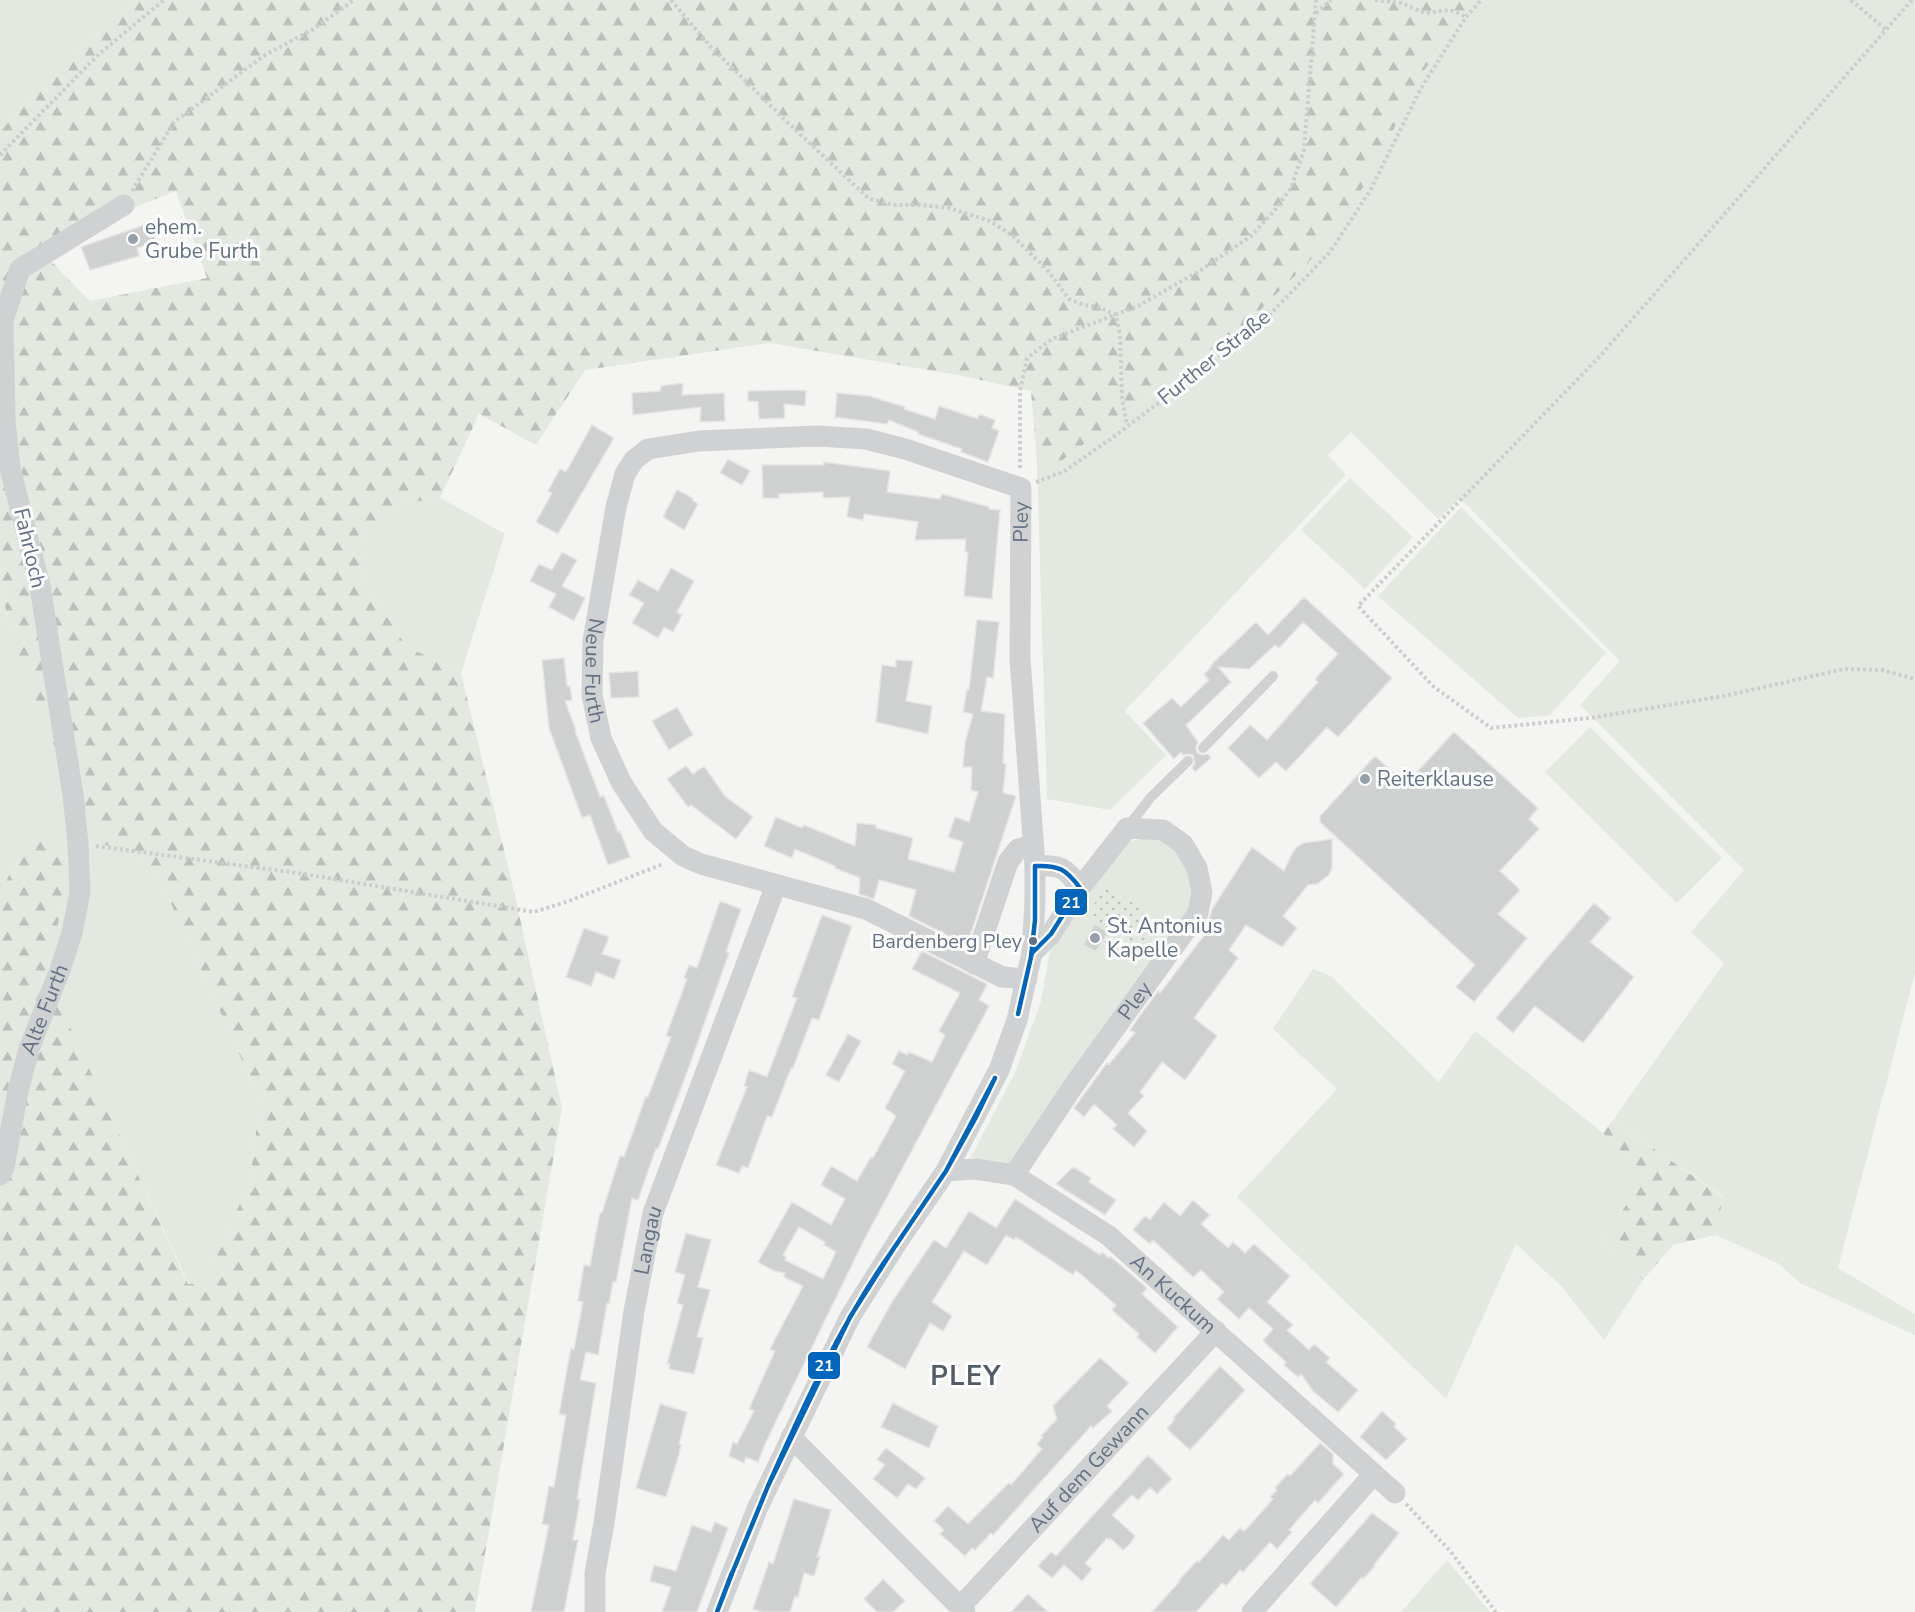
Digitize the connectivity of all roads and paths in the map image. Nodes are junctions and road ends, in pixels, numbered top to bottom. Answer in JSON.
{"nodes":[{"id":1,"x":164,"y":0,"type":"edge"},
{"id":2,"x":354,"y":0,"type":"edge"},
{"id":3,"x":671,"y":0,"type":"edge"},
{"id":4,"x":1316,"y":0,"type":"edge"},
{"id":5,"x":1331,"y":0,"type":"edge"},
{"id":6,"x":1375,"y":0,"type":"edge"},
{"id":7,"x":1481,"y":0,"type":"edge"},
{"id":8,"x":1851,"y":0,"type":"edge"},
{"id":9,"x":1912,"y":0,"type":"edge"},
{"id":10,"x":1316,"y":14,"type":"junction"},
{"id":11,"x":1466,"y":17,"type":"junction"},
{"id":12,"x":1886,"y":30,"type":"junction"},
{"id":13,"x":0,"y":155,"type":"edge"},
{"id":14,"x":124,"y":204,"type":"joint"},
{"id":15,"x":1116,"y":315,"type":"junction"},
{"id":16,"x":1127,"y":425,"type":"junction"},
{"id":17,"x":1020,"y":488,"type":"junction"},
{"id":18,"x":1273,"y":676,"type":"dead end"},
{"id":19,"x":1915,"y":679,"type":"edge"},
{"id":20,"x":1203,"y":748,"type":"dead end"},
{"id":21,"x":1188,"y":761,"type":"dead end"},
{"id":22,"x":1127,"y":828,"type":"junction"},
{"id":23,"x":78,"y":843,"type":"junction"},
{"id":24,"x":1033,"y":845,"type":"junction"},
{"id":25,"x":683,"y":856,"type":"junction"},
{"id":26,"x":1035,"y":866,"type":"junction"},
{"id":27,"x":776,"y":885,"type":"junction"},
{"id":28,"x":1080,"y":888,"type":"junction"},
{"id":29,"x":1032,"y":953,"type":"junction"},
{"id":30,"x":974,"y":964,"type":"junction"},
{"id":31,"x":1026,"y":980,"type":"junction"},
{"id":32,"x":946,"y":1172,"type":"junction"},
{"id":33,"x":1014,"y":1174,"type":"junction"},
{"id":34,"x":0,"y":1175,"type":"edge"},
{"id":35,"x":1216,"y":1331,"type":"junction"},
{"id":36,"x":791,"y":1437,"type":"junction"},
{"id":37,"x":1374,"y":1474,"type":"junction"},
{"id":38,"x":1395,"y":1493,"type":"joint"},
{"id":39,"x":962,"y":1610,"type":"edge"},
{"id":40,"x":595,"y":1612,"type":"edge"},
{"id":41,"x":717,"y":1612,"type":"edge"},
{"id":42,"x":1252,"y":1612,"type":"edge"},
{"id":43,"x":1496,"y":1612,"type":"edge"}],
"edges":[{"from":1,"to":13,"type":"path"},
{"from":2,"to":14,"type":"path"},
{"from":3,"to":15,"type":"path"},
{"from":4,"to":10,"type":"path"},
{"from":5,"to":10,"type":"path"},
{"from":6,"to":11,"type":"path"},
{"from":7,"to":11,"type":"path","name":"Further Straße"},
{"from":8,"to":12,"type":"path"},
{"from":9,"to":12,"type":"path"},
{"from":10,"to":15,"type":"path"},
{"from":11,"to":16,"type":"path","name":"Further Straße"},
{"from":12,"to":19,"type":"path"},
{"from":14,"to":23,"type":"street","name":"Fahrloch"},
{"from":15,"to":16,"type":"path"},
{"from":15,"to":17,"type":"path"},
{"from":16,"to":17,"type":"path","name":"Further Straße"},
{"from":17,"to":24,"type":"street","name":"Pley"},
{"from":17,"to":25,"type":"street","name":"Neue Furth"},
{"from":18,"to":20,"type":"lane"},
{"from":21,"to":22,"type":"lane"},
{"from":22,"to":28,"type":"street"},
{"from":22,"to":33,"type":"street","name":"Pley"},
{"from":23,"to":25,"type":"path"},
{"from":23,"to":34,"type":"street","name":"Alte Furth"},
{"from":24,"to":26,"type":"street","name":"Pley"},
{"from":24,"to":30,"type":"street"},
{"from":25,"to":27,"type":"street","name":"Neue Furth"},
{"from":26,"to":28,"type":"street"},
{"from":26,"to":29,"type":"street","name":"Pley"},
{"from":27,"to":30,"type":"street","name":"Neue Furth"},
{"from":27,"to":40,"type":"street","name":"Langau"},
{"from":28,"to":29,"type":"street"},
{"from":29,"to":31,"type":"street","name":"Pley"},
{"from":30,"to":31,"type":"street","name":"Neue Furth"},
{"from":31,"to":32,"type":"street","name":"Pley"},
{"from":32,"to":33,"type":"street","name":"An Kuckum"},
{"from":32,"to":36,"type":"street","name":"Pley"},
{"from":33,"to":35,"type":"street","name":"An Kuckum"},
{"from":35,"to":37,"type":"street","name":"An Kuckum"},
{"from":35,"to":39,"type":"street","name":"Auf dem Gewann"},
{"from":36,"to":39,"type":"street","name":"Auf dem Gewann"},
{"from":36,"to":41,"type":"street","name":"Pley"},
{"from":37,"to":38,"type":"street","name":"An Kuckum"},
{"from":37,"to":42,"type":"street"},
{"from":38,"to":43,"type":"path"}]}
